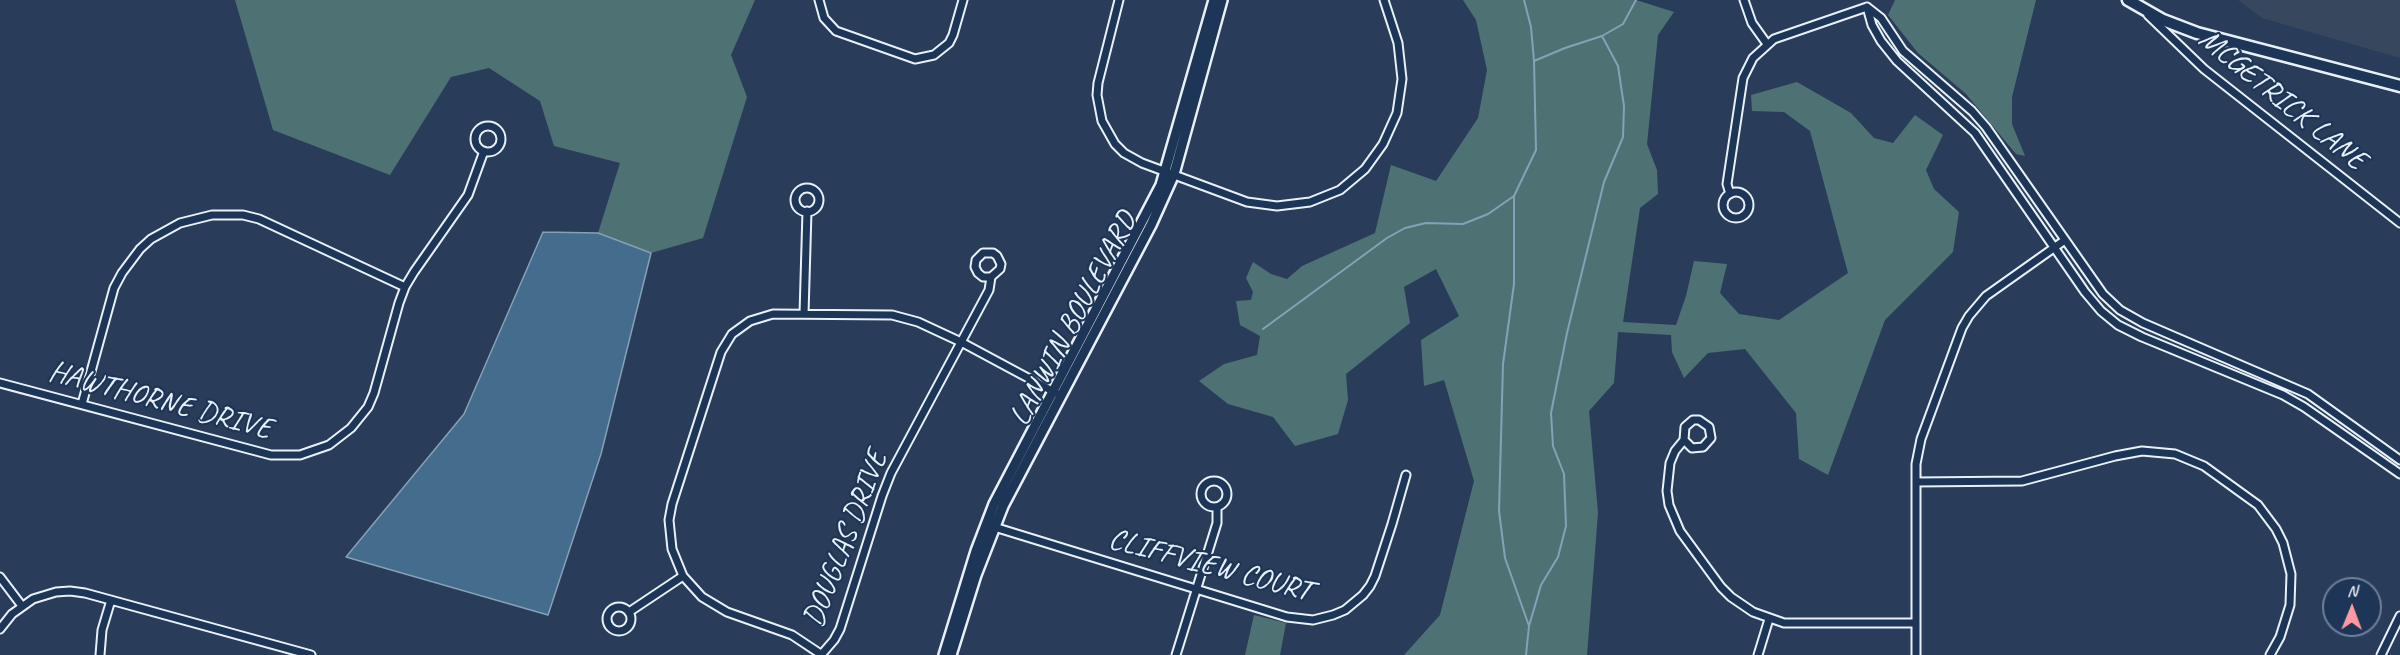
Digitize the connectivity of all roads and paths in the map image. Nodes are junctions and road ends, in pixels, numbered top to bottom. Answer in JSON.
{"nodes":[{"id":1,"x":819,"y":0,"type":"edge"},
{"id":2,"x":963,"y":0,"type":"edge"},
{"id":3,"x":1119,"y":0,"type":"edge"},
{"id":4,"x":1214,"y":0,"type":"edge"},
{"id":5,"x":1222,"y":0,"type":"edge"},
{"id":6,"x":1384,"y":0,"type":"edge"},
{"id":7,"x":1744,"y":0,"type":"edge"},
{"id":8,"x":2128,"y":0,"type":"edge"},
{"id":9,"x":1867,"y":7,"type":"junction"},
{"id":10,"x":2139,"y":7,"type":"junction"},
{"id":11,"x":1767,"y":44,"type":"junction"},
{"id":12,"x":2400,"y":86,"type":"edge"},
{"id":13,"x":484,"y":151,"type":"dead end"},
{"id":14,"x":1170,"y":173,"type":"junction"},
{"id":15,"x":1730,"y":194,"type":"dead end"},
{"id":16,"x":807,"y":211,"type":"dead end"},
{"id":17,"x":2400,"y":223,"type":"edge"},
{"id":18,"x":2065,"y":240,"type":"junction"},
{"id":19,"x":2054,"y":248,"type":"junction"},
{"id":20,"x":991,"y":277,"type":"dead end"},
{"id":21,"x":405,"y":287,"type":"junction"},
{"id":22,"x":804,"y":314,"type":"junction"},
{"id":23,"x":961,"y":342,"type":"junction"},
{"id":24,"x":0,"y":383,"type":"edge"},
{"id":25,"x":1057,"y":393,"type":"junction"},
{"id":26,"x":82,"y":404,"type":"junction"},
{"id":27,"x":1684,"y":440,"type":"junction"},
{"id":28,"x":2400,"y":460,"type":"edge"},
{"id":29,"x":2400,"y":474,"type":"edge"},
{"id":30,"x":1406,"y":475,"type":"dead end"},
{"id":31,"x":1916,"y":482,"type":"junction"},
{"id":32,"x":1217,"y":507,"type":"dead end"},
{"id":33,"x":990,"y":525,"type":"junction"},
{"id":34,"x":683,"y":576,"type":"junction"},
{"id":35,"x":0,"y":578,"type":"edge"},
{"id":36,"x":1196,"y":590,"type":"junction"},
{"id":37,"x":111,"y":600,"type":"junction"},
{"id":38,"x":22,"y":606,"type":"junction"},
{"id":39,"x":629,"y":612,"type":"dead end"},
{"id":40,"x":2400,"y":616,"type":"edge"},
{"id":41,"x":1769,"y":619,"type":"junction"},
{"id":42,"x":1916,"y":623,"type":"junction"},
{"id":43,"x":0,"y":629,"type":"edge"},
{"id":44,"x":100,"y":655,"type":"edge"},
{"id":45,"x":311,"y":655,"type":"edge"},
{"id":46,"x":821,"y":655,"type":"edge"},
{"id":47,"x":944,"y":655,"type":"edge"},
{"id":48,"x":951,"y":655,"type":"edge"},
{"id":49,"x":1176,"y":655,"type":"edge"},
{"id":50,"x":1758,"y":655,"type":"edge"},
{"id":51,"x":1916,"y":655,"type":"edge"},
{"id":52,"x":2270,"y":655,"type":"edge"},
{"id":53,"x":2380,"y":655,"type":"edge"}],
"edges":[{"from":1,"to":2,"type":"street"},
{"from":3,"to":14,"type":"street"},
{"from":4,"to":14,"type":"street","name":"LANWIN BOULEVARD"},
{"from":5,"to":14,"type":"street","name":"LANWIN BOULEVARD"},
{"from":6,"to":14,"type":"street"},
{"from":7,"to":11,"type":"street"},
{"from":8,"to":10,"type":"main road"},
{"from":9,"to":11,"type":"street"},
{"from":9,"to":18,"type":"street"},
{"from":9,"to":19,"type":"street"},
{"from":10,"to":12,"type":"main road"},
{"from":10,"to":17,"type":"street","name":"MCGETRICK LANE"},
{"from":11,"to":15,"type":"street"},
{"from":13,"to":21,"type":"street","name":"HAWTHORNE DRIVE"},
{"from":14,"to":25,"type":"street","name":"LANWIN BOULEVARD"},
{"from":16,"to":22,"type":"street"},
{"from":18,"to":19,"type":"street"},
{"from":18,"to":28,"type":"street"},
{"from":19,"to":29,"type":"street"},
{"from":19,"to":31,"type":"street"},
{"from":20,"to":23,"type":"street","name":"DOUGLAS DRIVE"},
{"from":21,"to":26,"type":"street","name":"HAWTHORNE DRIVE"},
{"from":21,"to":26,"type":"street"},
{"from":22,"to":23,"type":"street"},
{"from":22,"to":34,"type":"street"},
{"from":23,"to":25,"type":"street"},
{"from":23,"to":46,"type":"street","name":"DOUGLAS DRIVE"},
{"from":24,"to":26,"type":"street","name":"HAWTHORNE DRIVE"},
{"from":25,"to":33,"type":"street","name":"LANWIN BOULEVARD"},
{"from":27,"to":27,"type":"street"},
{"from":27,"to":41,"type":"street"},
{"from":30,"to":36,"type":"street","name":"CLIFFVIEW COURT"},
{"from":31,"to":42,"type":"street"},
{"from":31,"to":52,"type":"street"},
{"from":32,"to":36,"type":"street"},
{"from":33,"to":36,"type":"street","name":"CLIFFVIEW COURT"},
{"from":33,"to":47,"type":"street","name":"LANWIN BOULEVARD"},
{"from":33,"to":48,"type":"street","name":"LANWIN BOULEVARD"},
{"from":34,"to":39,"type":"street"},
{"from":34,"to":46,"type":"street"},
{"from":35,"to":38,"type":"street"},
{"from":36,"to":49,"type":"street"},
{"from":37,"to":38,"type":"street"},
{"from":37,"to":44,"type":"street"},
{"from":37,"to":45,"type":"street"},
{"from":38,"to":43,"type":"street"},
{"from":40,"to":53,"type":"street"},
{"from":41,"to":42,"type":"street"},
{"from":41,"to":50,"type":"street"},
{"from":42,"to":51,"type":"street"}]}
